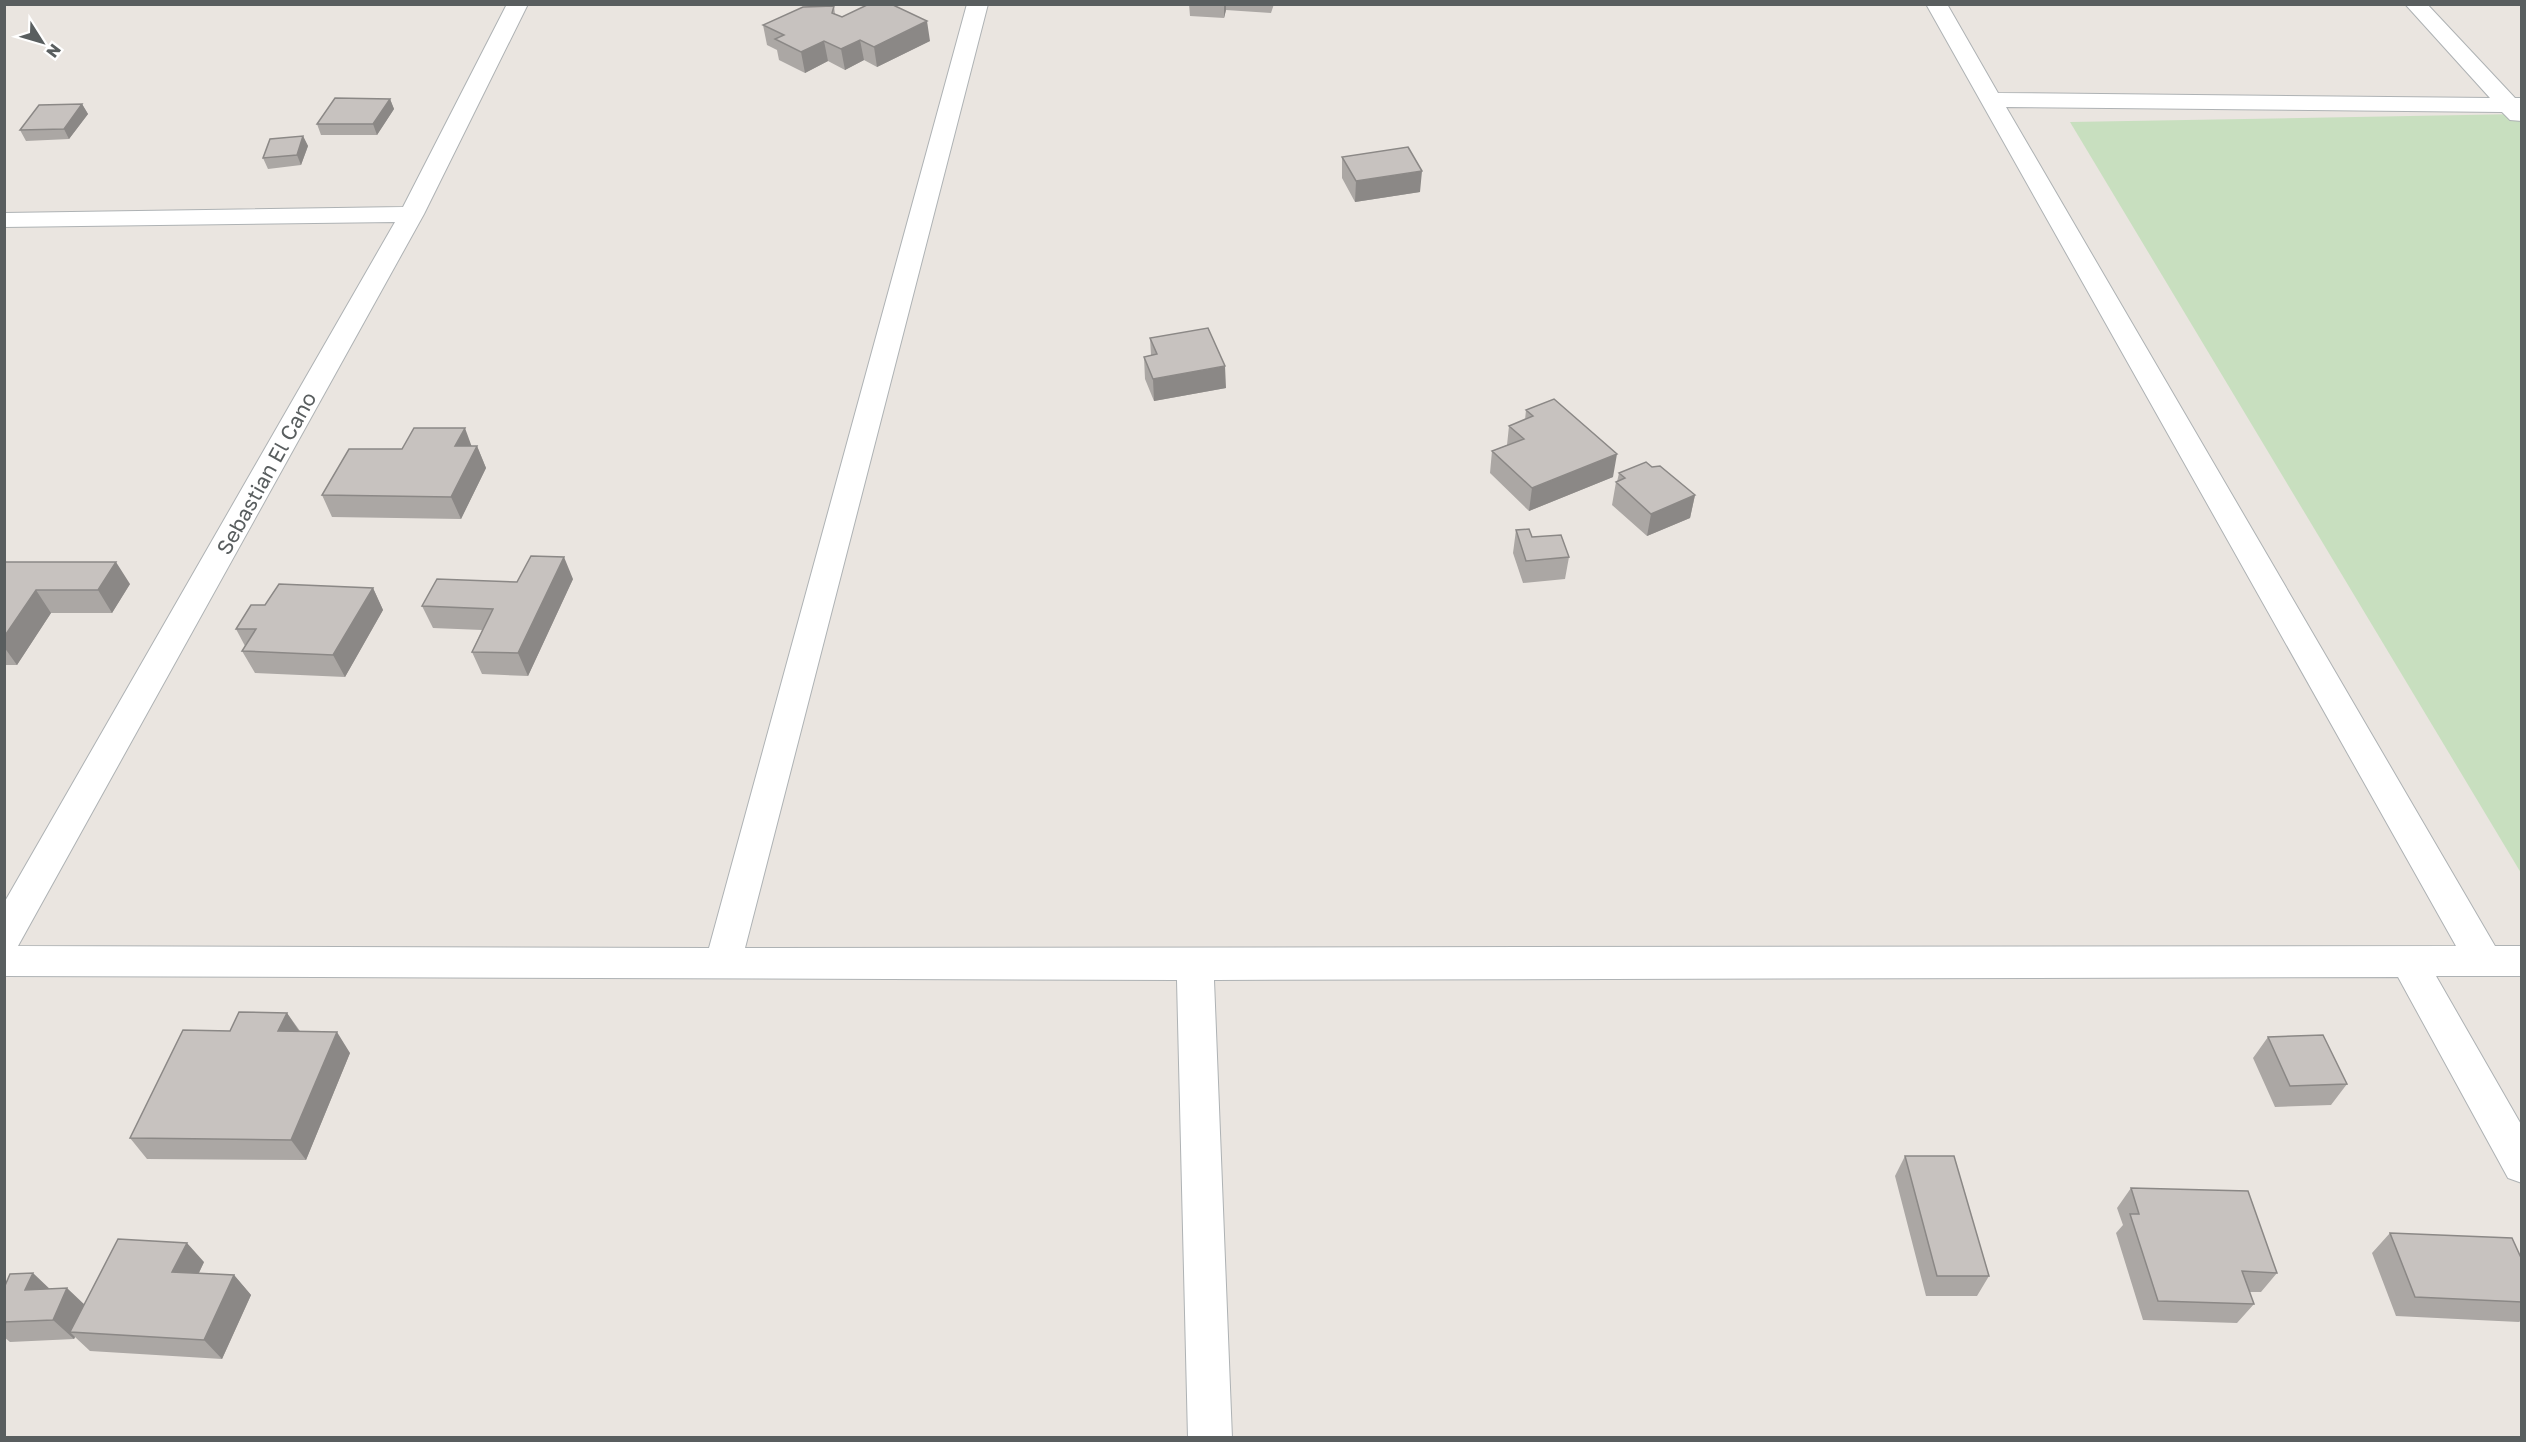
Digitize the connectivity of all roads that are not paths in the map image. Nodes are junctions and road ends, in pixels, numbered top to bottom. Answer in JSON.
{"nodes":[{"id":1,"x":518,"y":4,"type":"edge"},
{"id":2,"x":978,"y":4,"type":"edge"},
{"id":3,"x":1936,"y":4,"type":"edge"},
{"id":4,"x":2415,"y":4,"type":"edge"},
{"id":5,"x":1991,"y":100,"type":"junction"},
{"id":6,"x":2517,"y":110,"type":"edge"},
{"id":7,"x":412,"y":214,"type":"junction"},
{"id":8,"x":4,"y":220,"type":"edge"},
{"id":9,"x":4,"y":937,"type":"edge"},
{"id":10,"x":4,"y":961,"type":"edge"},
{"id":11,"x":2408,"y":961,"type":"junction"},
{"id":12,"x":2484,"y":961,"type":"junction"},
{"id":13,"x":2522,"y":961,"type":"edge"},
{"id":14,"x":723,"y":963,"type":"junction"},
{"id":15,"x":1195,"y":966,"type":"junction"},
{"id":16,"x":2522,"y":1165,"type":"edge"},
{"id":17,"x":1210,"y":1437,"type":"edge"}],
"edges":[{"from":1,"to":7,"type":"street","name":"Sebastian El Cano"},
{"from":2,"to":14,"type":"street"},
{"from":3,"to":5,"type":"street"},
{"from":4,"to":6,"type":"street"},
{"from":5,"to":6,"type":"street"},
{"from":5,"to":12,"type":"street"},
{"from":7,"to":8,"type":"street"},
{"from":7,"to":9,"type":"street","name":"Sebastian El Cano"},
{"from":10,"to":14,"type":"street"},
{"from":11,"to":12,"type":"street"},
{"from":11,"to":15,"type":"street"},
{"from":11,"to":16,"type":"street"},
{"from":12,"to":13,"type":"street"},
{"from":14,"to":15,"type":"street"},
{"from":15,"to":17,"type":"street"}]}
